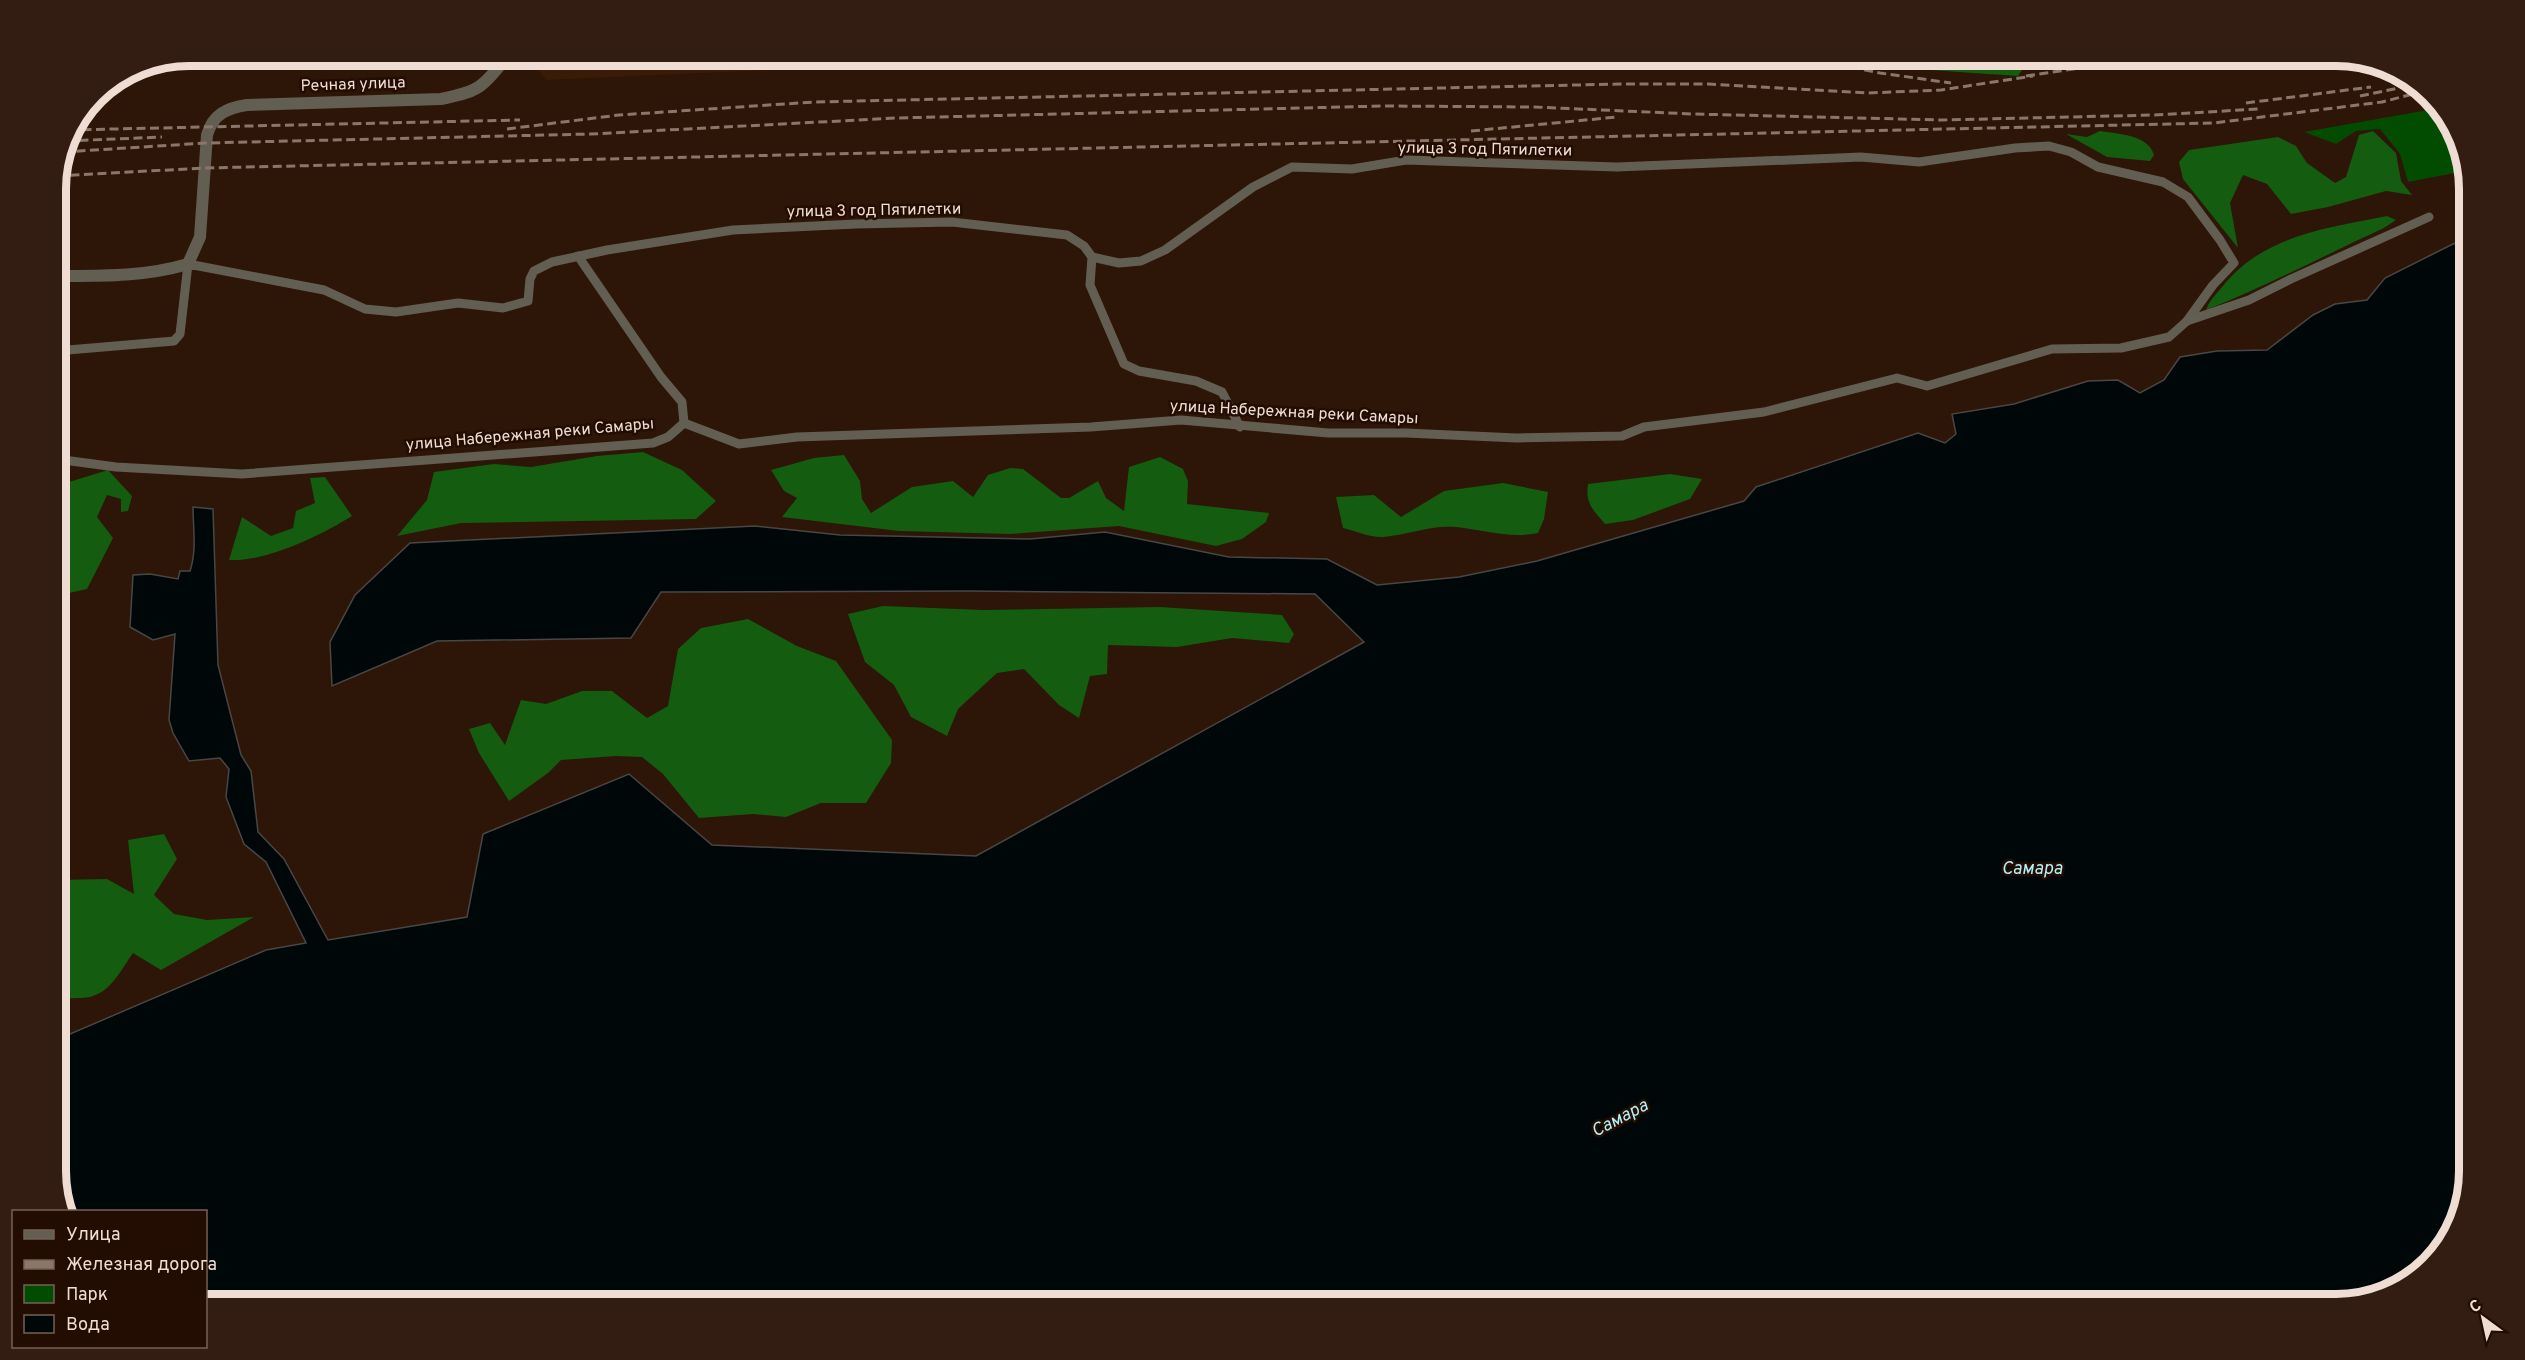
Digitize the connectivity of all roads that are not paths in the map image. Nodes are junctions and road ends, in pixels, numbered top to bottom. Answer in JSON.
{"nodes":[{"id":1,"x":499,"y":66,"type":"edge"},
{"id":2,"x":2429,"y":217,"type":"dead end"},
{"id":3,"x":578,"y":256,"type":"junction"},
{"id":4,"x":1092,"y":257,"type":"junction"},
{"id":5,"x":188,"y":264,"type":"junction"},
{"id":6,"x":66,"y":276,"type":"edge"},
{"id":7,"x":2187,"y":321,"type":"junction"},
{"id":8,"x":66,"y":350,"type":"edge"},
{"id":9,"x":684,"y":423,"type":"junction"},
{"id":10,"x":1240,"y":427,"type":"junction"},
{"id":11,"x":66,"y":460,"type":"edge"}],
"edges":[{"from":1,"to":5,"type":"street","name":"Речная улица"},
{"from":2,"to":7,"type":"street","name":"улица Набережная реки Самары"},
{"from":3,"to":4,"type":"street","name":"улица 3 год Пятилетки"},
{"from":3,"to":5,"type":"street","name":"улица 3 год Пятилетки"},
{"from":3,"to":9,"type":"street"},
{"from":4,"to":7,"type":"street","name":"улица 3 год Пятилетки"},
{"from":4,"to":10,"type":"street"},
{"from":5,"to":6,"type":"street"},
{"from":5,"to":8,"type":"street"},
{"from":7,"to":10,"type":"street","name":"улица Набережная реки Самары"},
{"from":9,"to":10,"type":"street","name":"улица Набережная реки Самары"},
{"from":9,"to":11,"type":"street","name":"улица Набережная реки Самары"}]}
